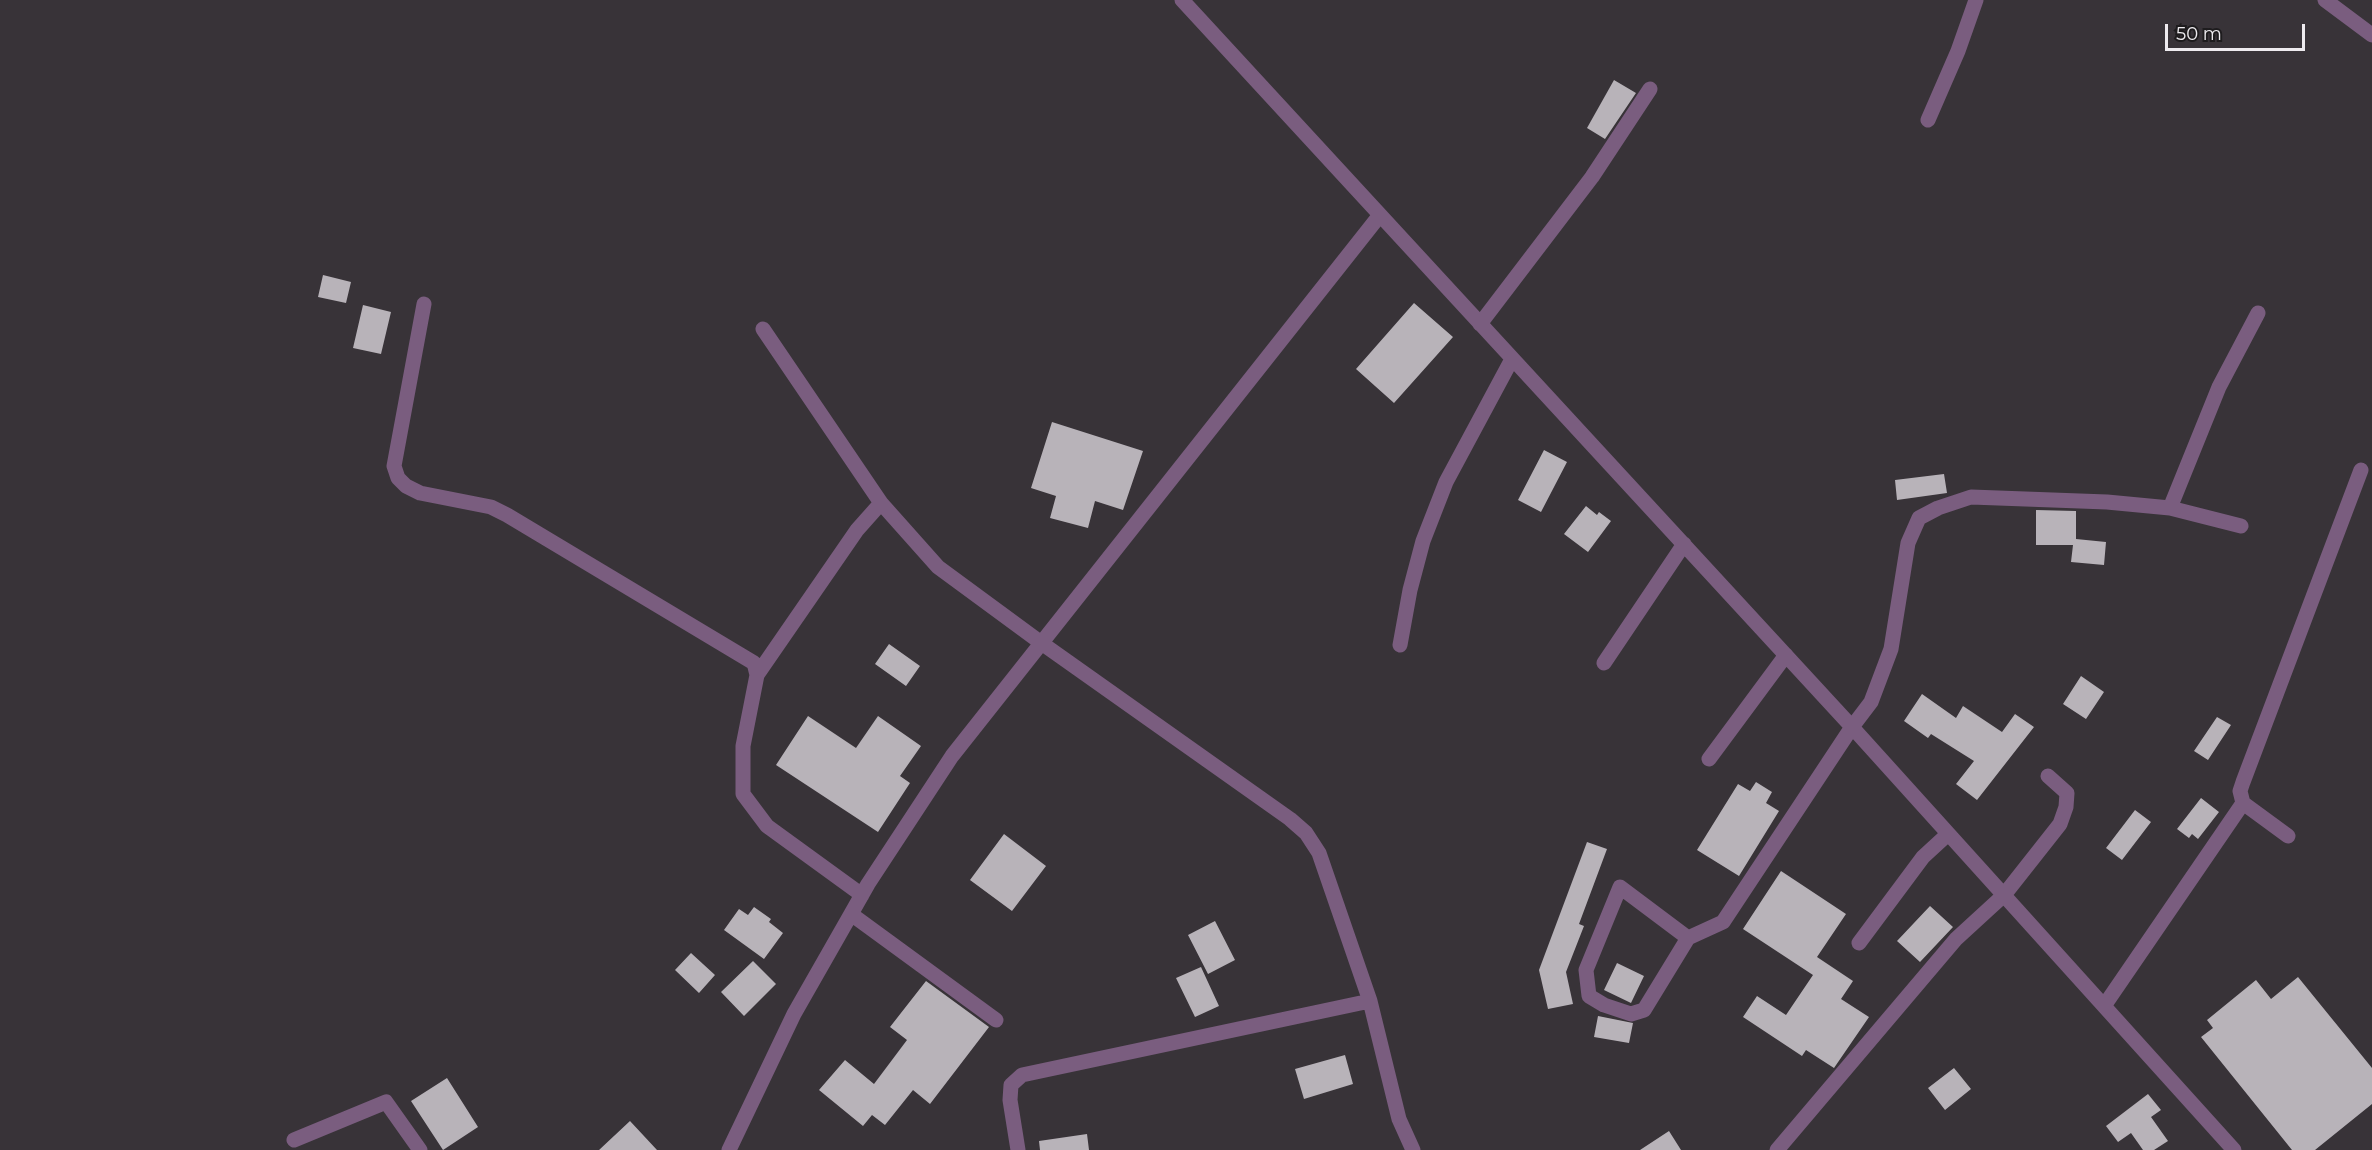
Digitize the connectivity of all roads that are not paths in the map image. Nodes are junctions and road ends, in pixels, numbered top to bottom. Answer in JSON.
{"nodes":[{"id":1,"x":1976,"y":0,"type":"edge"},
{"id":2,"x":2325,"y":0,"type":"edge"},
{"id":3,"x":1189,"y":2,"type":"edge"},
{"id":4,"x":2372,"y":35,"type":"edge"},
{"id":5,"x":1650,"y":89,"type":"dead end"},
{"id":6,"x":1928,"y":120,"type":"dead end"},
{"id":7,"x":1380,"y":214,"type":"junction"},
{"id":8,"x":424,"y":304,"type":"dead end"},
{"id":9,"x":2258,"y":313,"type":"dead end"},
{"id":10,"x":1480,"y":324,"type":"junction"},
{"id":11,"x":763,"y":329,"type":"dead end"},
{"id":12,"x":1512,"y":359,"type":"junction"},
{"id":13,"x":2361,"y":470,"type":"dead end"},
{"id":14,"x":880,"y":503,"type":"junction"},
{"id":15,"x":2170,"y":508,"type":"junction"},
{"id":16,"x":2241,"y":526,"type":"dead end"},
{"id":17,"x":1684,"y":544,"type":"junction"},
{"id":18,"x":1040,"y":642,"type":"junction"},
{"id":19,"x":1400,"y":645,"type":"dead end"},
{"id":20,"x":1786,"y":655,"type":"junction"},
{"id":21,"x":1604,"y":663,"type":"dead end"},
{"id":22,"x":757,"y":675,"type":"junction"},
{"id":23,"x":1852,"y":727,"type":"junction"},
{"id":24,"x":1709,"y":759,"type":"dead end"},
{"id":25,"x":2048,"y":776,"type":"dead end"},
{"id":26,"x":2243,"y":803,"type":"junction"},
{"id":27,"x":1948,"y":834,"type":"junction"},
{"id":28,"x":2288,"y":836,"type":"dead end"},
{"id":29,"x":862,"y":895,"type":"junction"},
{"id":30,"x":2004,"y":895,"type":"junction"},
{"id":31,"x":851,"y":914,"type":"junction"},
{"id":32,"x":1688,"y":938,"type":"junction"},
{"id":33,"x":1859,"y":943,"type":"dead end"},
{"id":34,"x":1370,"y":1001,"type":"junction"},
{"id":35,"x":2104,"y":1006,"type":"junction"},
{"id":36,"x":996,"y":1020,"type":"dead end"},
{"id":37,"x":294,"y":1140,"type":"dead end"},
{"id":38,"x":420,"y":1150,"type":"edge"},
{"id":39,"x":729,"y":1150,"type":"edge"},
{"id":40,"x":1018,"y":1150,"type":"edge"},
{"id":41,"x":1413,"y":1150,"type":"edge"},
{"id":42,"x":1777,"y":1150,"type":"edge"},
{"id":43,"x":2234,"y":1150,"type":"edge"}],
"edges":[{"from":1,"to":6,"type":"street"},
{"from":2,"to":4,"type":"street"},
{"from":3,"to":7,"type":"street"},
{"from":5,"to":10,"type":"street"},
{"from":7,"to":10,"type":"street"},
{"from":7,"to":18,"type":"street"},
{"from":8,"to":22,"type":"street"},
{"from":9,"to":15,"type":"street"},
{"from":10,"to":12,"type":"street"},
{"from":11,"to":14,"type":"street"},
{"from":12,"to":17,"type":"street"},
{"from":12,"to":19,"type":"street"},
{"from":13,"to":26,"type":"street"},
{"from":14,"to":18,"type":"street"},
{"from":14,"to":22,"type":"street"},
{"from":15,"to":16,"type":"street"},
{"from":15,"to":23,"type":"street"},
{"from":17,"to":20,"type":"street"},
{"from":17,"to":21,"type":"street"},
{"from":18,"to":29,"type":"street"},
{"from":18,"to":34,"type":"street"},
{"from":20,"to":23,"type":"street"},
{"from":20,"to":24,"type":"street"},
{"from":22,"to":29,"type":"street"},
{"from":23,"to":27,"type":"street"},
{"from":23,"to":32,"type":"street"},
{"from":25,"to":30,"type":"street"},
{"from":26,"to":28,"type":"street"},
{"from":26,"to":35,"type":"street"},
{"from":27,"to":30,"type":"street"},
{"from":27,"to":33,"type":"street"},
{"from":29,"to":31,"type":"street"},
{"from":30,"to":35,"type":"street"},
{"from":30,"to":42,"type":"street"},
{"from":31,"to":36,"type":"street"},
{"from":31,"to":39,"type":"street"},
{"from":32,"to":32,"type":"street"},
{"from":34,"to":40,"type":"street"},
{"from":34,"to":41,"type":"street"},
{"from":35,"to":43,"type":"street"},
{"from":37,"to":38,"type":"street"}]}
